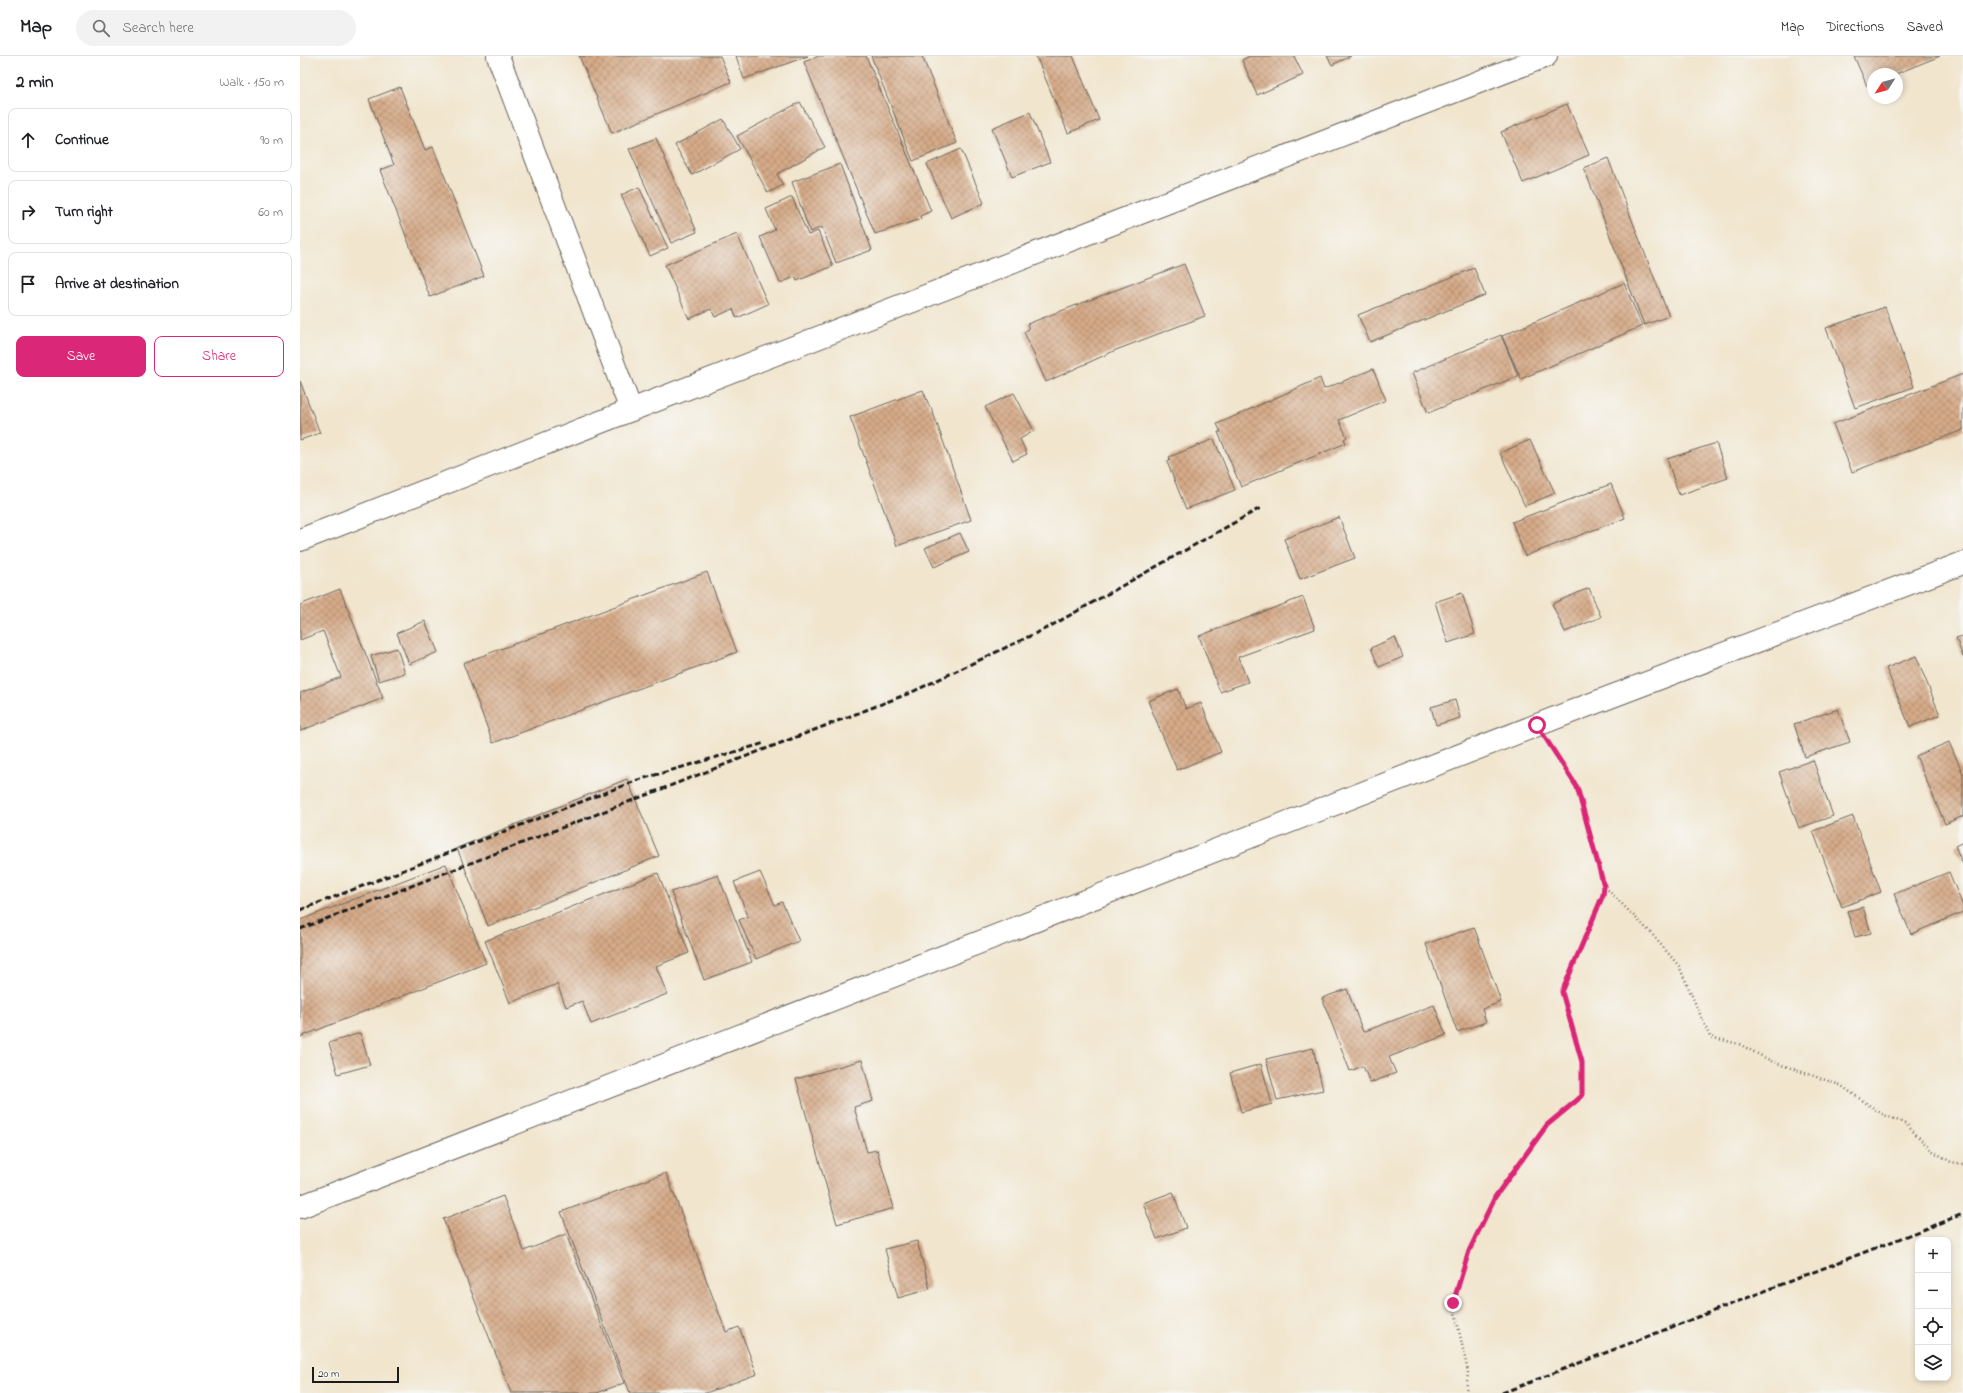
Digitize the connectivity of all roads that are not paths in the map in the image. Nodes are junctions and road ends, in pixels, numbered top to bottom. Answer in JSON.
{"nodes":[{"id":1,"x":498,"y":56,"type":"edge"},
{"id":2,"x":1546,"y":56,"type":"edge"},
{"id":3,"x":631,"y":410,"type":"junction"},
{"id":4,"x":300,"y":540,"type":"edge"},
{"id":5,"x":1963,"y":563,"type":"edge"},
{"id":6,"x":300,"y":1207,"type":"edge"}],
"edges":[{"from":1,"to":3,"type":"street"},
{"from":2,"to":3,"type":"street"},
{"from":3,"to":4,"type":"street"},
{"from":5,"to":6,"type":"street"}]}
